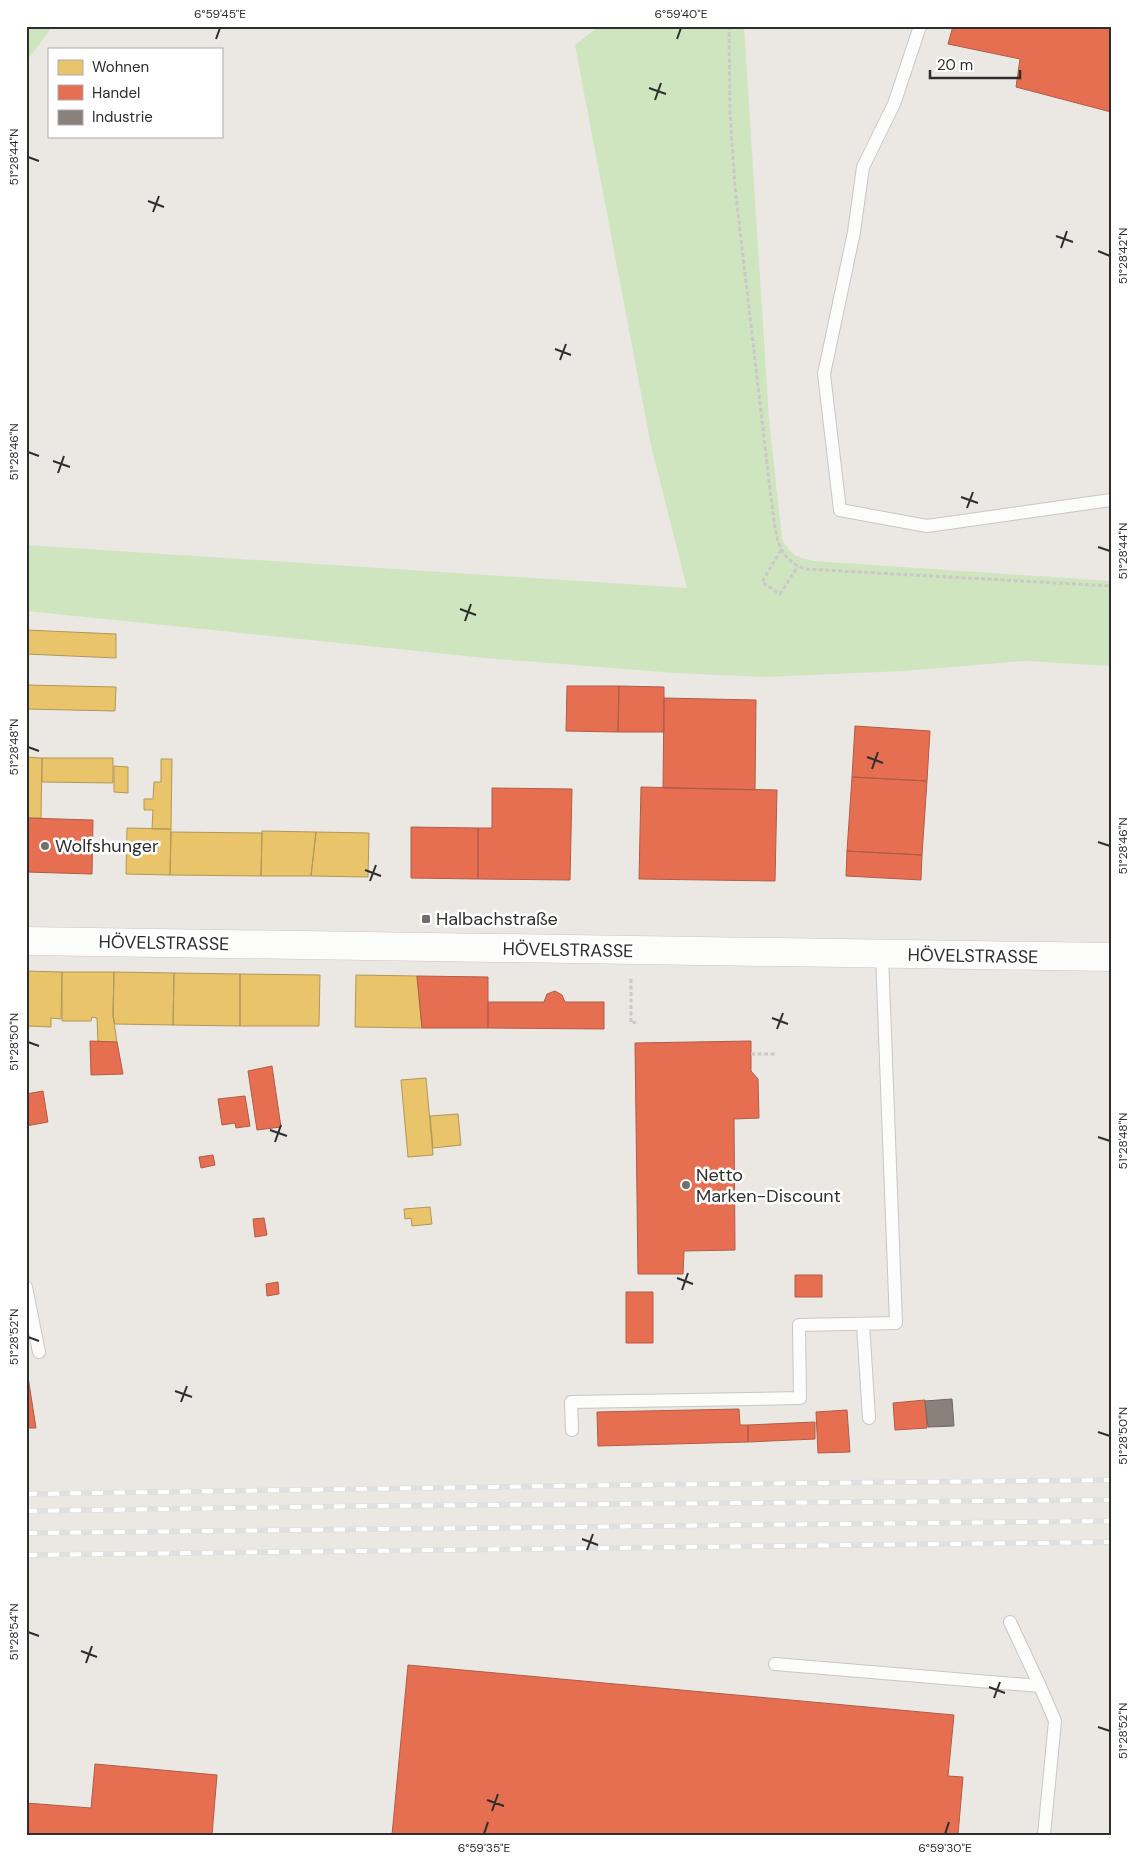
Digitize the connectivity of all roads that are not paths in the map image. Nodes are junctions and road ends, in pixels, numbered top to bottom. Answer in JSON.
{"nodes":[{"id":1,"x":920,"y":26,"type":"edge"},
{"id":2,"x":1111,"y":500,"type":"edge"},
{"id":3,"x":26,"y":941,"type":"edge"},
{"id":4,"x":882,"y":955,"type":"junction"},
{"id":5,"x":1111,"y":957,"type":"edge"},
{"id":6,"x":26,"y":1287,"type":"edge"},
{"id":7,"x":863,"y":1324,"type":"junction"},
{"id":8,"x":40,"y":1352,"type":"dead end"},
{"id":9,"x":869,"y":1418,"type":"dead end"},
{"id":10,"x":572,"y":1430,"type":"dead end"},
{"id":11,"x":1010,"y":1622,"type":"dead end"},
{"id":12,"x":775,"y":1664,"type":"dead end"},
{"id":13,"x":1040,"y":1686,"type":"junction"},
{"id":14,"x":1044,"y":1835,"type":"edge"}],
"edges":[{"from":1,"to":2,"type":"lane"},
{"from":3,"to":4,"type":"main road","name":"HÖVELSTRASSE"},
{"from":4,"to":5,"type":"main road","name":"HÖVELSTRASSE"},
{"from":4,"to":7,"type":"lane"},
{"from":6,"to":8,"type":"lane"},
{"from":7,"to":9,"type":"lane"},
{"from":7,"to":10,"type":"lane"},
{"from":11,"to":13,"type":"lane"},
{"from":12,"to":13,"type":"lane"},
{"from":13,"to":14,"type":"lane"}]}
